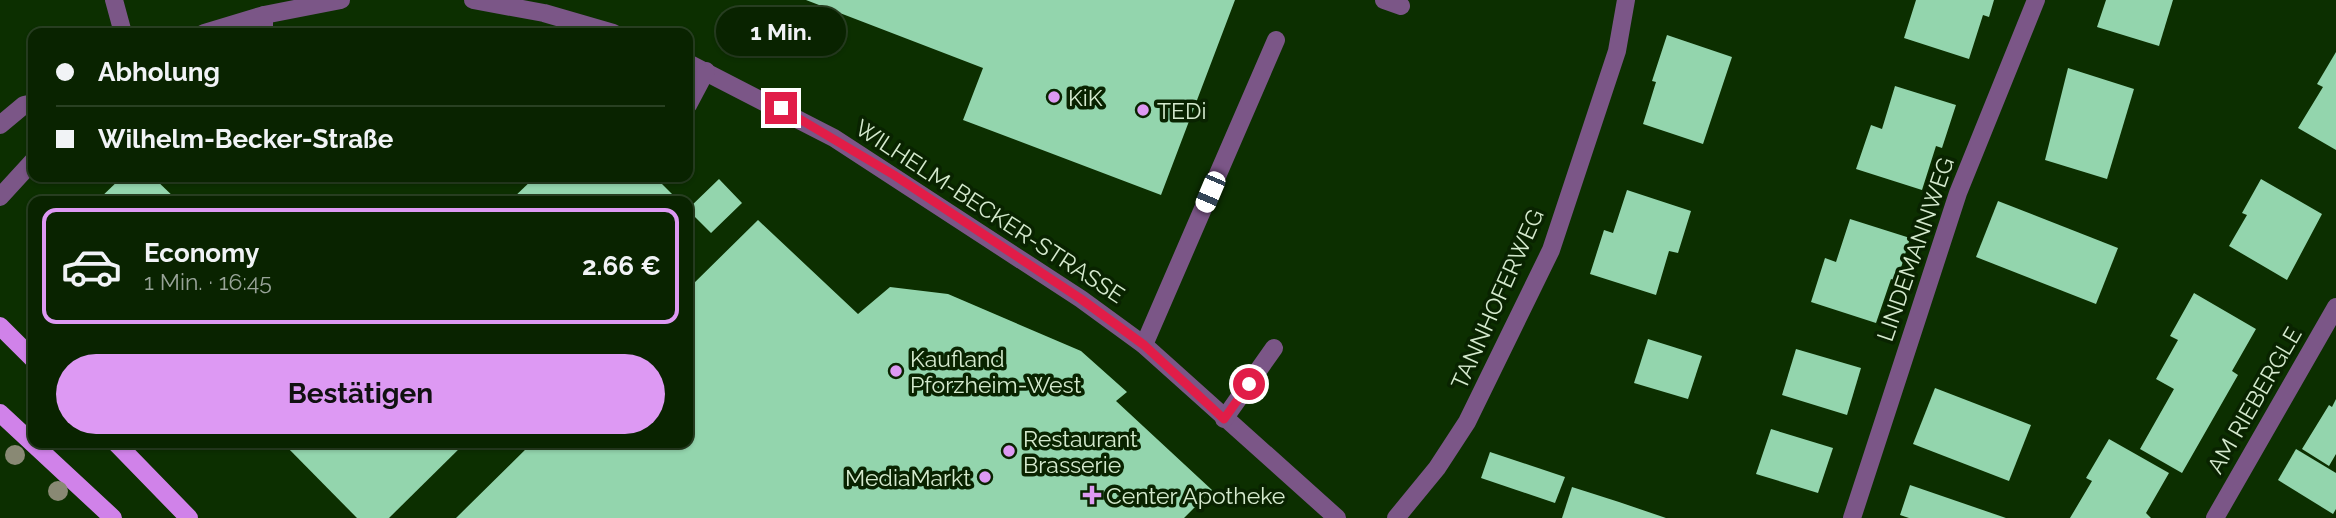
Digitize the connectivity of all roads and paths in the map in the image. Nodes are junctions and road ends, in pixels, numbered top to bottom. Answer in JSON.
{"nodes":[{"id":1,"x":114,"y":0,"type":"edge"},
{"id":2,"x":341,"y":0,"type":"edge"},
{"id":3,"x":473,"y":0,"type":"edge"},
{"id":4,"x":1626,"y":0,"type":"edge"},
{"id":5,"x":2036,"y":0,"type":"edge"},
{"id":6,"x":264,"y":24,"type":"edge"},
{"id":7,"x":122,"y":28,"type":"edge"},
{"id":8,"x":237,"y":28,"type":"edge"},
{"id":9,"x":596,"y":28,"type":"edge"},
{"id":10,"x":1276,"y":40,"type":"dead end"},
{"id":11,"x":693,"y":65,"type":"edge"},
{"id":12,"x":706,"y":71,"type":"junction"},
{"id":13,"x":693,"y":96,"type":"edge"},
{"id":14,"x":28,"y":104,"type":"edge"},
{"id":15,"x":0,"y":125,"type":"edge"},
{"id":16,"x":28,"y":167,"type":"edge"},
{"id":17,"x":0,"y":197,"type":"edge"},
{"id":18,"x":2336,"y":307,"type":"edge"},
{"id":19,"x":0,"y":326,"type":"edge"},
{"id":20,"x":1144,"y":345,"type":"junction"},
{"id":21,"x":1274,"y":348,"type":"dead end"},
{"id":22,"x":28,"y":354,"type":"edge"},
{"id":23,"x":0,"y":413,"type":"edge"},
{"id":24,"x":1224,"y":419,"type":"junction"},
{"id":25,"x":28,"y":439,"type":"edge"},
{"id":26,"x":38,"y":448,"type":"edge"},
{"id":27,"x":121,"y":448,"type":"edge"},
{"id":28,"x":113,"y":518,"type":"edge"},
{"id":29,"x":190,"y":518,"type":"edge"},
{"id":30,"x":1337,"y":518,"type":"edge"},
{"id":31,"x":1396,"y":518,"type":"edge"},
{"id":32,"x":1852,"y":518,"type":"edge"},
{"id":33,"x":2215,"y":518,"type":"edge"}],
"edges":[{"from":1,"to":7,"type":"street"},
{"from":2,"to":6,"type":"street"},
{"from":3,"to":9,"type":"street"},
{"from":4,"to":31,"type":"street","name":"TANNHOFERWEG"},
{"from":5,"to":32,"type":"street","name":"LINDEMANNWEG"},
{"from":6,"to":8,"type":"street"},
{"from":10,"to":20,"type":"street"},
{"from":11,"to":12,"type":"street","name":"WILHELM-BECKER-STRASSE"},
{"from":12,"to":13,"type":"street"},
{"from":12,"to":20,"type":"street","name":"WILHELM-BECKER-STRASSE"},
{"from":14,"to":15,"type":"street"},
{"from":16,"to":17,"type":"street"},
{"from":18,"to":33,"type":"street","name":"AM RIEBERGLE"},
{"from":19,"to":22,"type":"main road"},
{"from":20,"to":24,"type":"street","name":"WILHELM-BECKER-STRASSE"},
{"from":21,"to":24,"type":"street"},
{"from":23,"to":25,"type":"main road"},
{"from":24,"to":30,"type":"street","name":"WILHELM-BECKER-STRASSE"},
{"from":26,"to":28,"type":"main road"},
{"from":27,"to":29,"type":"main road"}]}
